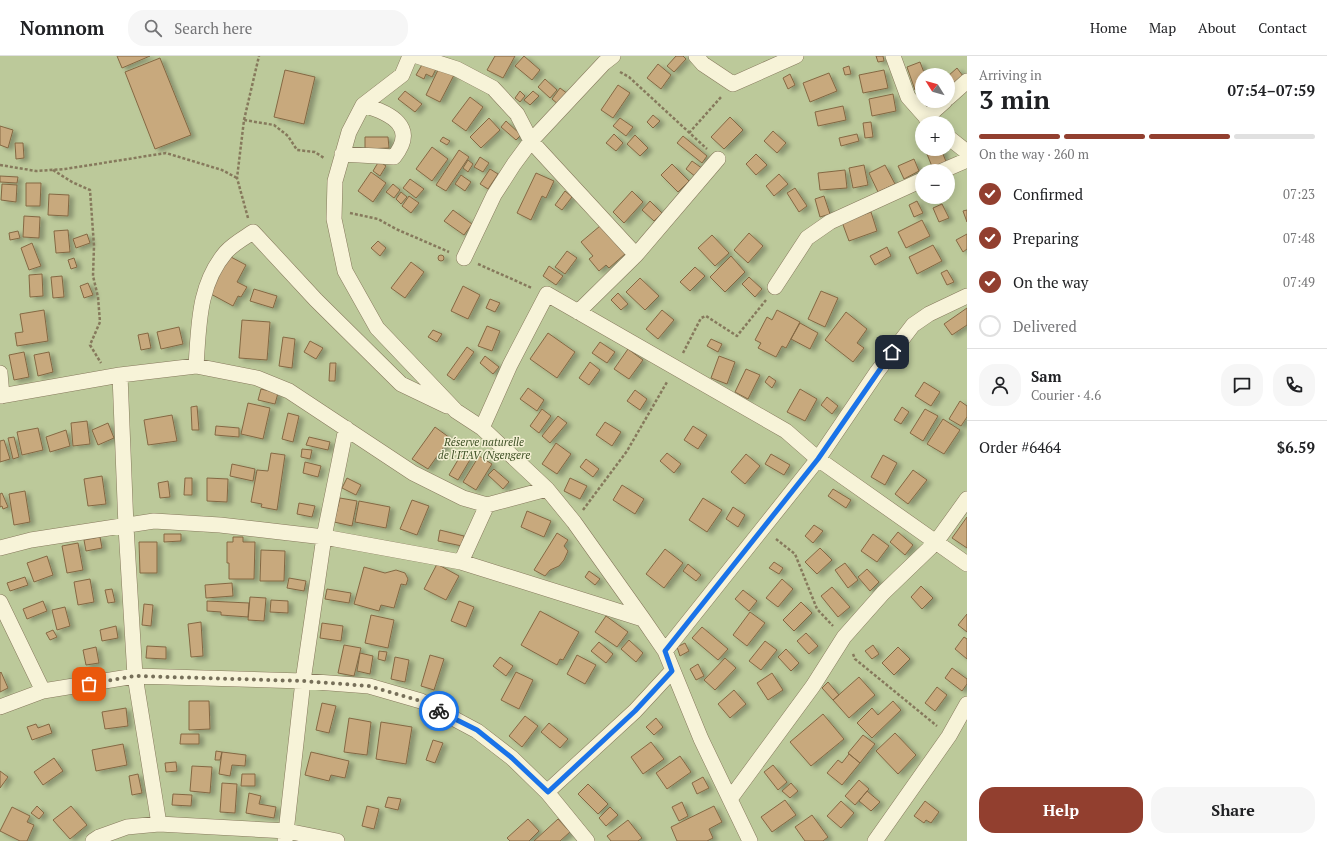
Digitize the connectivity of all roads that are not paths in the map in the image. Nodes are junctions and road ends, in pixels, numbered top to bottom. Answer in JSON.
{"nodes":[{"id":1,"x":410,"y":56,"type":"edge"},
{"id":2,"x":417,"y":56,"type":"edge"},
{"id":3,"x":696,"y":56,"type":"edge"},
{"id":4,"x":796,"y":56,"type":"edge"},
{"id":5,"x":893,"y":56,"type":"edge"},
{"id":6,"x":606,"y":58,"type":"edge"},
{"id":7,"x":967,"y":81,"type":"edge"},
{"id":8,"x":955,"y":92,"type":"edge"},
{"id":9,"x":364,"y":104,"type":"junction"},
{"id":10,"x":939,"y":108,"type":"edge"},
{"id":11,"x":924,"y":116,"type":"edge"},
{"id":12,"x":932,"y":116,"type":"edge"},
{"id":13,"x":531,"y":141,"type":"junction"},
{"id":14,"x":955,"y":143,"type":"edge"},
{"id":15,"x":967,"y":152,"type":"edge"},
{"id":16,"x":718,"y":159,"type":"road end"},
{"id":17,"x":340,"y":160,"type":"junction"},
{"id":18,"x":967,"y":160,"type":"edge"},
{"id":19,"x":955,"y":165,"type":"edge"},
{"id":20,"x":915,"y":183,"type":"edge"},
{"id":21,"x":636,"y":254,"type":"junction"},
{"id":22,"x":464,"y":258,"type":"road end"},
{"id":23,"x":775,"y":287,"type":"road end"},
{"id":24,"x":967,"y":296,"type":"edge"},
{"id":25,"x":578,"y":312,"type":"junction"},
{"id":26,"x":196,"y":366,"type":"junction"},
{"id":27,"x":0,"y":373,"type":"edge"},
{"id":28,"x":114,"y":376,"type":"junction"},
{"id":29,"x":1,"y":396,"type":"edge"},
{"id":30,"x":456,"y":411,"type":"junction"},
{"id":31,"x":346,"y":428,"type":"junction"},
{"id":32,"x":482,"y":428,"type":"junction"},
{"id":33,"x":818,"y":459,"type":"junction"},
{"id":34,"x":547,"y":489,"type":"junction"},
{"id":35,"x":967,"y":499,"type":"edge"},
{"id":36,"x":487,"y":505,"type":"junction"},
{"id":37,"x":126,"y":527,"type":"junction"},
{"id":38,"x":324,"y":537,"type":"junction"},
{"id":39,"x":936,"y":542,"type":"junction"},
{"id":40,"x":0,"y":548,"type":"edge"},
{"id":41,"x":461,"y":562,"type":"junction"},
{"id":42,"x":967,"y":564,"type":"edge"},
{"id":43,"x":0,"y":602,"type":"edge"},
{"id":44,"x":643,"y":618,"type":"junction"},
{"id":45,"x":665,"y":651,"type":"junction"},
{"id":46,"x":672,"y":671,"type":"junction"},
{"id":47,"x":135,"y":676,"type":"junction"},
{"id":48,"x":303,"y":681,"type":"junction"},
{"id":49,"x":43,"y":691,"type":"junction"},
{"id":50,"x":967,"y":704,"type":"edge"},
{"id":51,"x":0,"y":707,"type":"edge"},
{"id":52,"x":548,"y":792,"type":"junction"},
{"id":53,"x":730,"y":799,"type":"junction"},
{"id":54,"x":159,"y":824,"type":"junction"},
{"id":55,"x":286,"y":836,"type":"edge"},
{"id":56,"x":93,"y":841,"type":"edge"},
{"id":57,"x":337,"y":841,"type":"edge"},
{"id":58,"x":587,"y":841,"type":"edge"},
{"id":59,"x":750,"y":841,"type":"edge"},
{"id":60,"x":875,"y":841,"type":"edge"}],
"edges":[{"from":1,"to":9,"type":"street"},
{"from":2,"to":13,"type":"street"},
{"from":3,"to":4,"type":"street"},
{"from":5,"to":11,"type":"street"},
{"from":6,"to":13,"type":"street"},
{"from":7,"to":8,"type":"street"},
{"from":9,"to":17,"type":"street"},
{"from":9,"to":17,"type":"street"},
{"from":10,"to":12,"type":"street"},
{"from":13,"to":21,"type":"street"},
{"from":13,"to":22,"type":"street"},
{"from":14,"to":15,"type":"street"},
{"from":16,"to":21,"type":"street"},
{"from":17,"to":30,"type":"street"},
{"from":18,"to":19,"type":"street"},
{"from":20,"to":23,"type":"street"},
{"from":21,"to":25,"type":"street"},
{"from":24,"to":33,"type":"street"},
{"from":25,"to":32,"type":"street"},
{"from":25,"to":33,"type":"street"},
{"from":26,"to":28,"type":"street"},
{"from":26,"to":30,"type":"street"},
{"from":26,"to":31,"type":"street"},
{"from":27,"to":29,"type":"street"},
{"from":28,"to":29,"type":"street"},
{"from":28,"to":37,"type":"street"},
{"from":30,"to":32,"type":"street"},
{"from":31,"to":36,"type":"street"},
{"from":31,"to":38,"type":"street"},
{"from":32,"to":34,"type":"street"},
{"from":33,"to":39,"type":"street"},
{"from":33,"to":45,"type":"street"},
{"from":34,"to":36,"type":"street"},
{"from":34,"to":44,"type":"street"},
{"from":35,"to":39,"type":"street"},
{"from":36,"to":41,"type":"street"},
{"from":37,"to":38,"type":"street"},
{"from":37,"to":40,"type":"street"},
{"from":37,"to":47,"type":"street"},
{"from":38,"to":41,"type":"street"},
{"from":38,"to":48,"type":"street"},
{"from":39,"to":42,"type":"street"},
{"from":39,"to":53,"type":"street"},
{"from":41,"to":44,"type":"street"},
{"from":43,"to":49,"type":"street"},
{"from":44,"to":45,"type":"street"},
{"from":45,"to":46,"type":"street"},
{"from":46,"to":52,"type":"street"},
{"from":46,"to":53,"type":"street"},
{"from":47,"to":48,"type":"street"},
{"from":47,"to":49,"type":"street"},
{"from":47,"to":54,"type":"street"},
{"from":48,"to":52,"type":"street"},
{"from":48,"to":55,"type":"street"},
{"from":49,"to":51,"type":"street"},
{"from":50,"to":60,"type":"street"},
{"from":52,"to":58,"type":"street"},
{"from":53,"to":59,"type":"street"},
{"from":54,"to":55,"type":"street"},
{"from":54,"to":56,"type":"street"},
{"from":55,"to":57,"type":"street"}]}
